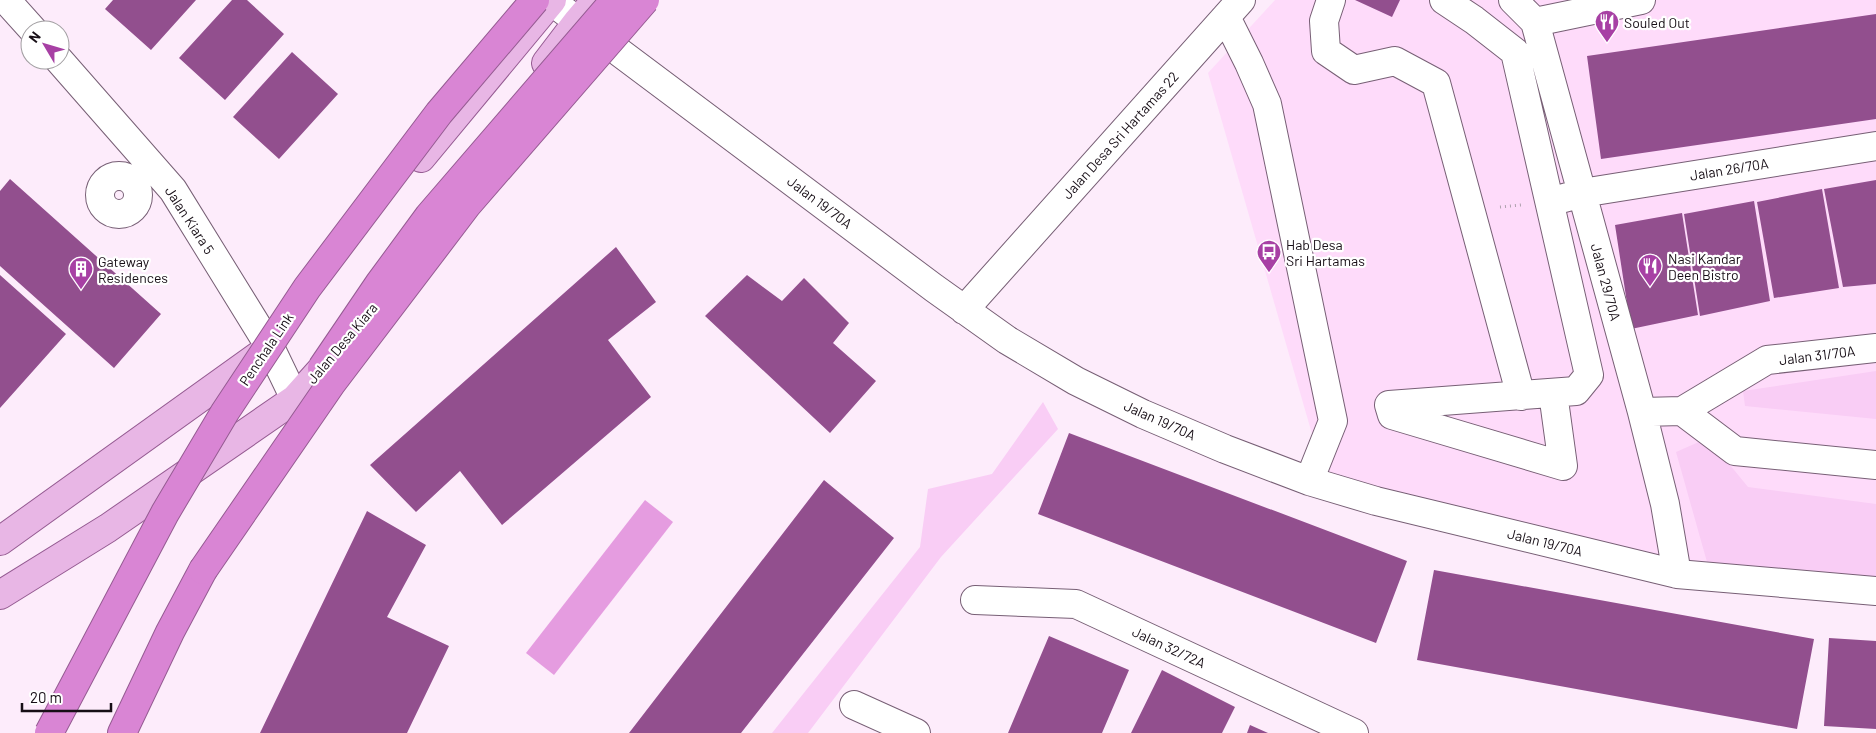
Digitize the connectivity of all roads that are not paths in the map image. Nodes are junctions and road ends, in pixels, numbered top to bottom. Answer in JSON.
{"nodes":[{"id":1,"x":6,"y":0,"type":"edge"},
{"id":2,"x":546,"y":0,"type":"edge"},
{"id":3,"x":596,"y":0,"type":"edge"},
{"id":4,"x":615,"y":0,"type":"edge"},
{"id":5,"x":645,"y":0,"type":"edge"},
{"id":6,"x":1331,"y":0,"type":"edge"},
{"id":7,"x":1444,"y":0,"type":"edge"},
{"id":8,"x":1629,"y":1,"type":"edge"},
{"id":9,"x":1233,"y":8,"type":"edge"},
{"id":10,"x":1523,"y":10,"type":"edge"},
{"id":11,"x":24,"y":20,"type":"edge"},
{"id":12,"x":1474,"y":20,"type":"junction"},
{"id":13,"x":578,"y":21,"type":"junction"},
{"id":14,"x":66,"y":70,"type":"edge"},
{"id":15,"x":1876,"y":146,"type":"edge"},
{"id":16,"x":1582,"y":193,"type":"junction"},
{"id":17,"x":1538,"y":203,"type":"junction"},
{"id":18,"x":1000,"y":269,"type":"junction"},
{"id":19,"x":934,"y":288,"type":"junction"},
{"id":20,"x":964,"y":310,"type":"junction"},
{"id":21,"x":270,"y":347,"type":"junction"},
{"id":22,"x":1876,"y":348,"type":"edge"},
{"id":23,"x":1554,"y":393,"type":"junction"},
{"id":24,"x":1521,"y":396,"type":"junction"},
{"id":25,"x":295,"y":399,"type":"junction"},
{"id":26,"x":1682,"y":411,"type":"junction"},
{"id":27,"x":1642,"y":412,"type":"junction"},
{"id":28,"x":1876,"y":465,"type":"edge"},
{"id":29,"x":1310,"y":481,"type":"junction"},
{"id":30,"x":0,"y":541,"type":"edge"},
{"id":31,"x":203,"y":570,"type":"junction"},
{"id":32,"x":1677,"y":574,"type":"junction"},
{"id":33,"x":1876,"y":591,"type":"edge"},
{"id":34,"x":0,"y":595,"type":"edge"},
{"id":35,"x":975,"y":600,"type":"dead end"},
{"id":36,"x":854,"y":704,"type":"dead end"},
{"id":37,"x":49,"y":733,"type":"edge"},
{"id":38,"x":122,"y":733,"type":"edge"},
{"id":39,"x":916,"y":733,"type":"edge"},
{"id":40,"x":1354,"y":733,"type":"edge"}],
"edges":[{"from":1,"to":11,"type":"street"},
{"from":2,"to":13,"type":"street","name":"Jalan 19/70A"},
{"from":2,"to":21,"type":"main road"},
{"from":2,"to":37,"type":"highway","name":"Penchala Link","bridge":true},
{"from":3,"to":13,"type":"main road","name":"Jalan Desa Kiara"},
{"from":4,"to":31,"type":"highway","bridge":true},
{"from":5,"to":31,"type":"highway","bridge":true},
{"from":6,"to":24,"type":"street"},
{"from":7,"to":12,"type":"street"},
{"from":8,"to":10,"type":"street"},
{"from":9,"to":18,"type":"street","name":"Jalan Desa Sri Hartamas 22"},
{"from":9,"to":29,"type":"street"},
{"from":10,"to":12,"type":"street"},
{"from":10,"to":16,"type":"street","name":"Jalan 29/70A"},
{"from":12,"to":17,"type":"street"},
{"from":13,"to":19,"type":"street","name":"Jalan 19/70A"},
{"from":13,"to":25,"type":"main road","name":"Jalan Desa Kiara"},
{"from":14,"to":21,"type":"street","name":"Jalan Kiara 5"},
{"from":15,"to":16,"type":"street","name":"Jalan 26/70A"},
{"from":16,"to":17,"type":"street","name":"Jalan 26/70A"},
{"from":16,"to":27,"type":"street","name":"Jalan 29/70A"},
{"from":17,"to":23,"type":"street"},
{"from":18,"to":19,"type":"street","name":"Jalan Desa Sri Hartamas 22"},
{"from":18,"to":20,"type":"street","name":"Jalan Desa Sri Hartamas 22"},
{"from":19,"to":20,"type":"street","name":"Jalan 19/70A"},
{"from":20,"to":29,"type":"street","name":"Jalan 19/70A"},
{"from":21,"to":25,"type":"street","name":"Jalan Kiara 5"},
{"from":21,"to":30,"type":"main road"},
{"from":22,"to":26,"type":"street","name":"Jalan 31/70A"},
{"from":23,"to":24,"type":"street"},
{"from":23,"to":24,"type":"street"},
{"from":25,"to":34,"type":"main road","name":"Jalan Desa Kiara"},
{"from":26,"to":27,"type":"street","name":"Jalan 31/70A"},
{"from":26,"to":28,"type":"street"},
{"from":27,"to":32,"type":"street","name":"Jalan 29/70A"},
{"from":29,"to":32,"type":"street","name":"Jalan 19/70A"},
{"from":31,"to":38,"type":"highway"},
{"from":32,"to":33,"type":"street","name":"Jalan 19/70A"},
{"from":35,"to":40,"type":"street","name":"Jalan 32/72A"},
{"from":36,"to":39,"type":"street"}]}
